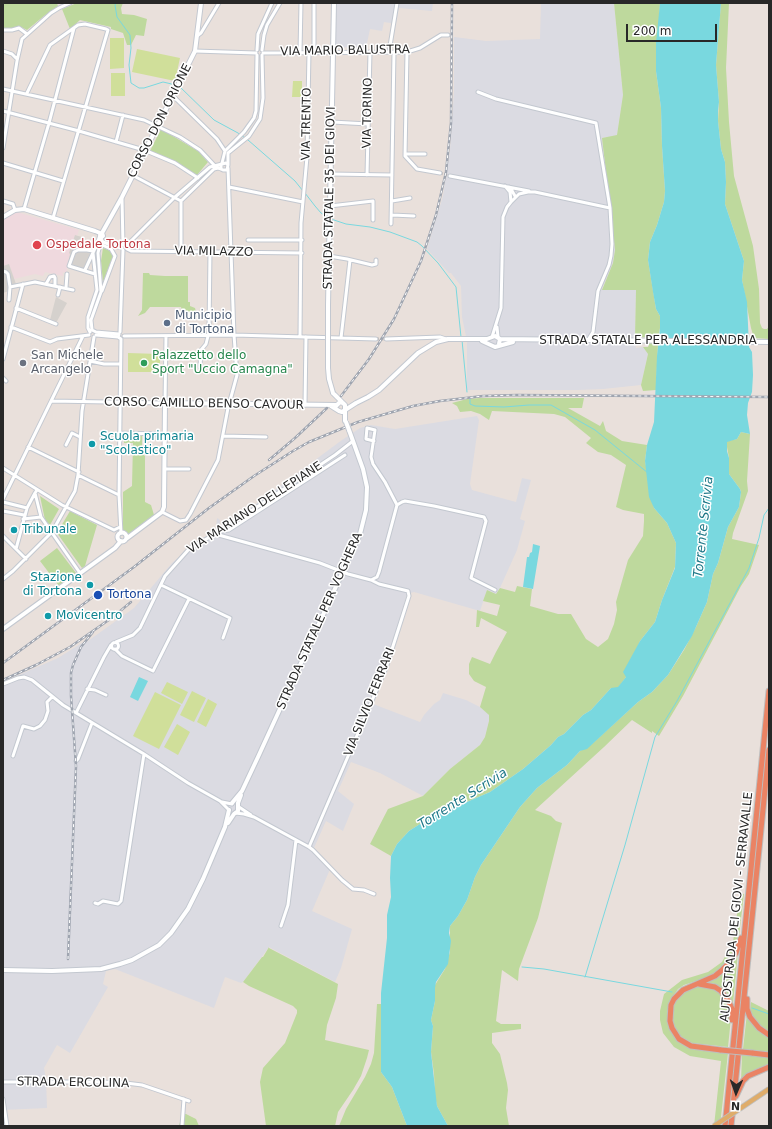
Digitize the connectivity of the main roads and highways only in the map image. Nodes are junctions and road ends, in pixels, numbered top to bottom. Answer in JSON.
{"nodes":[{"id":1,"x":202,"y":3,"type":"edge"},
{"id":2,"x":334,"y":3,"type":"edge"},
{"id":3,"x":3,"y":217,"type":"edge"},
{"id":4,"x":492,"y":338,"type":"junction"},
{"id":5,"x":499,"y":338,"type":"junction"},
{"id":6,"x":478,"y":340,"type":"junction"},
{"id":7,"x":527,"y":340,"type":"junction"},
{"id":8,"x":769,"y":342,"type":"edge"},
{"id":9,"x":491,"y":344,"type":"junction"},
{"id":10,"x":500,"y":344,"type":"junction"},
{"id":11,"x":334,"y":393,"type":"junction"},
{"id":12,"x":356,"y":402,"type":"junction"},
{"id":13,"x":343,"y":403,"type":"junction"},
{"id":14,"x":337,"y":407,"type":"junction"},
{"id":15,"x":345,"y":409,"type":"junction"},
{"id":16,"x":346,"y":422,"type":"junction"},
{"id":17,"x":124,"y":540,"type":"junction"},
{"id":18,"x":3,"y":629,"type":"edge"},
{"id":19,"x":769,"y":690,"type":"edge"},
{"id":20,"x":769,"y":750,"type":"edge"},
{"id":21,"x":242,"y":791,"type":"junction"},
{"id":22,"x":232,"y":804,"type":"junction"},
{"id":23,"x":238,"y":806,"type":"junction"},
{"id":24,"x":229,"y":810,"type":"junction"},
{"id":25,"x":235,"y":814,"type":"junction"},
{"id":26,"x":226,"y":827,"type":"junction"},
{"id":27,"x":744,"y":929,"type":"junction"},
{"id":28,"x":3,"y":970,"type":"edge"},
{"id":29,"x":746,"y":975,"type":"junction"},
{"id":30,"x":696,"y":984,"type":"junction"},
{"id":31,"x":769,"y":1035,"type":"edge"},
{"id":32,"x":769,"y":1055,"type":"edge"},
{"id":33,"x":731,"y":1064,"type":"junction"},
{"id":34,"x":769,"y":1067,"type":"edge"},
{"id":35,"x":769,"y":1090,"type":"edge"},
{"id":36,"x":733,"y":1105,"type":"junction"},
{"id":37,"x":714,"y":1126,"type":"edge"},
{"id":38,"x":725,"y":1126,"type":"edge"},
{"id":39,"x":731,"y":1126,"type":"edge"}],
"edges":[{"from":1,"to":3,"type":"main road","name":"CORSO DON ORIONE"},
{"from":2,"to":11,"type":"main road","name":"STRADA STATALE 35 DEI GIOVI","bridge":true},
{"from":4,"to":5,"type":"main road","name":"STRADA STATALE PER ALESSANDRIA"},
{"from":4,"to":6,"type":"main road","name":"STRADA STATALE PER ALESSANDRIA"},
{"from":4,"to":9,"type":"main road"},
{"from":5,"to":7,"type":"main road","name":"STRADA STATALE PER ALESSANDRIA"},
{"from":5,"to":10,"type":"main road"},
{"from":6,"to":9,"type":"main road","name":"STRADA STATALE PER ALESSANDRIA"},
{"from":6,"to":12,"type":"main road","name":"STRADA STATALE PER ALESSANDRIA"},
{"from":7,"to":8,"type":"main road","name":"STRADA STATALE PER ALESSANDRIA"},
{"from":7,"to":10,"type":"main road","name":"STRADA STATALE PER ALESSANDRIA"},
{"from":9,"to":10,"type":"main road","name":"STRADA STATALE PER ALESSANDRIA"},
{"from":11,"to":13,"type":"main road","name":"STRADA STATALE 35 DEI GIOVI"},
{"from":11,"to":14,"type":"main road","name":"STRADA STATALE 35 DEI GIOVI"},
{"from":12,"to":13,"type":"main road","name":"STRADA STATALE PER ALESSANDRIA"},
{"from":12,"to":15,"type":"main road","name":"STRADA STATALE PER ALESSANDRIA"},
{"from":13,"to":14,"type":"main road"},
{"from":13,"to":15,"type":"main road","name":"STRADA STATALE PER VOGHERA"},
{"from":14,"to":15,"type":"main road","name":"STRADA STATALE PER ALESSANDRIA"},
{"from":14,"to":16,"type":"main road","name":"STRADA STATALE PER VOGHERA"},
{"from":14,"to":17,"type":"main road","name":"CORSO CAMILLO BENSO CAVOUR"},
{"from":15,"to":16,"type":"main road","name":"STRADA STATALE PER VOGHERA"},
{"from":16,"to":21,"type":"main road","name":"STRADA STATALE PER VOGHERA","bridge":true},
{"from":17,"to":17,"type":"main road"},
{"from":17,"to":18,"type":"main road"},
{"from":19,"to":27,"type":"highway","name":"AUTOSTRADA DEI GIOVI - SERRAVALLE"},
{"from":20,"to":29,"type":"highway","name":"AUTOSTRADA DEI GIOVI - SERRAVALLE"},
{"from":21,"to":22,"type":"main road","name":"STRADA STATALE PER VOGHERA"},
{"from":21,"to":23,"type":"main road","name":"STRADA STATALE PER VOGHERA"},
{"from":22,"to":23,"type":"main road"},
{"from":22,"to":24,"type":"main road","name":"STRADA STATALE PER VOGHERA"},
{"from":23,"to":25,"type":"main road","name":"STRADA STATALE PER VOGHERA"},
{"from":24,"to":25,"type":"main road"},
{"from":24,"to":26,"type":"main road","name":"STRADA STATALE PER VOGHERA"},
{"from":25,"to":26,"type":"main road","name":"STRADA STATALE PER VOGHERA"},
{"from":26,"to":28,"type":"main road","name":"STRADA STATALE PER VOGHERA"},
{"from":27,"to":30,"type":"highway"},
{"from":27,"to":33,"type":"highway","name":"AUTOSTRADA DEI GIOVI - SERRAVALLE"},
{"from":29,"to":31,"type":"highway"},
{"from":29,"to":36,"type":"highway","name":"AUTOSTRADA DEI GIOVI - SERRAVALLE"},
{"from":30,"to":32,"type":"highway","bridge":true},
{"from":30,"to":33,"type":"highway"},
{"from":33,"to":38,"type":"highway","name":"AUTOSTRADA DEI GIOVI - SERRAVALLE"},
{"from":34,"to":36,"type":"highway"},
{"from":35,"to":37,"type":"main road","bridge":true},
{"from":36,"to":39,"type":"highway","name":"AUTOSTRADA DEI GIOVI - SERRAVALLE"}]}
